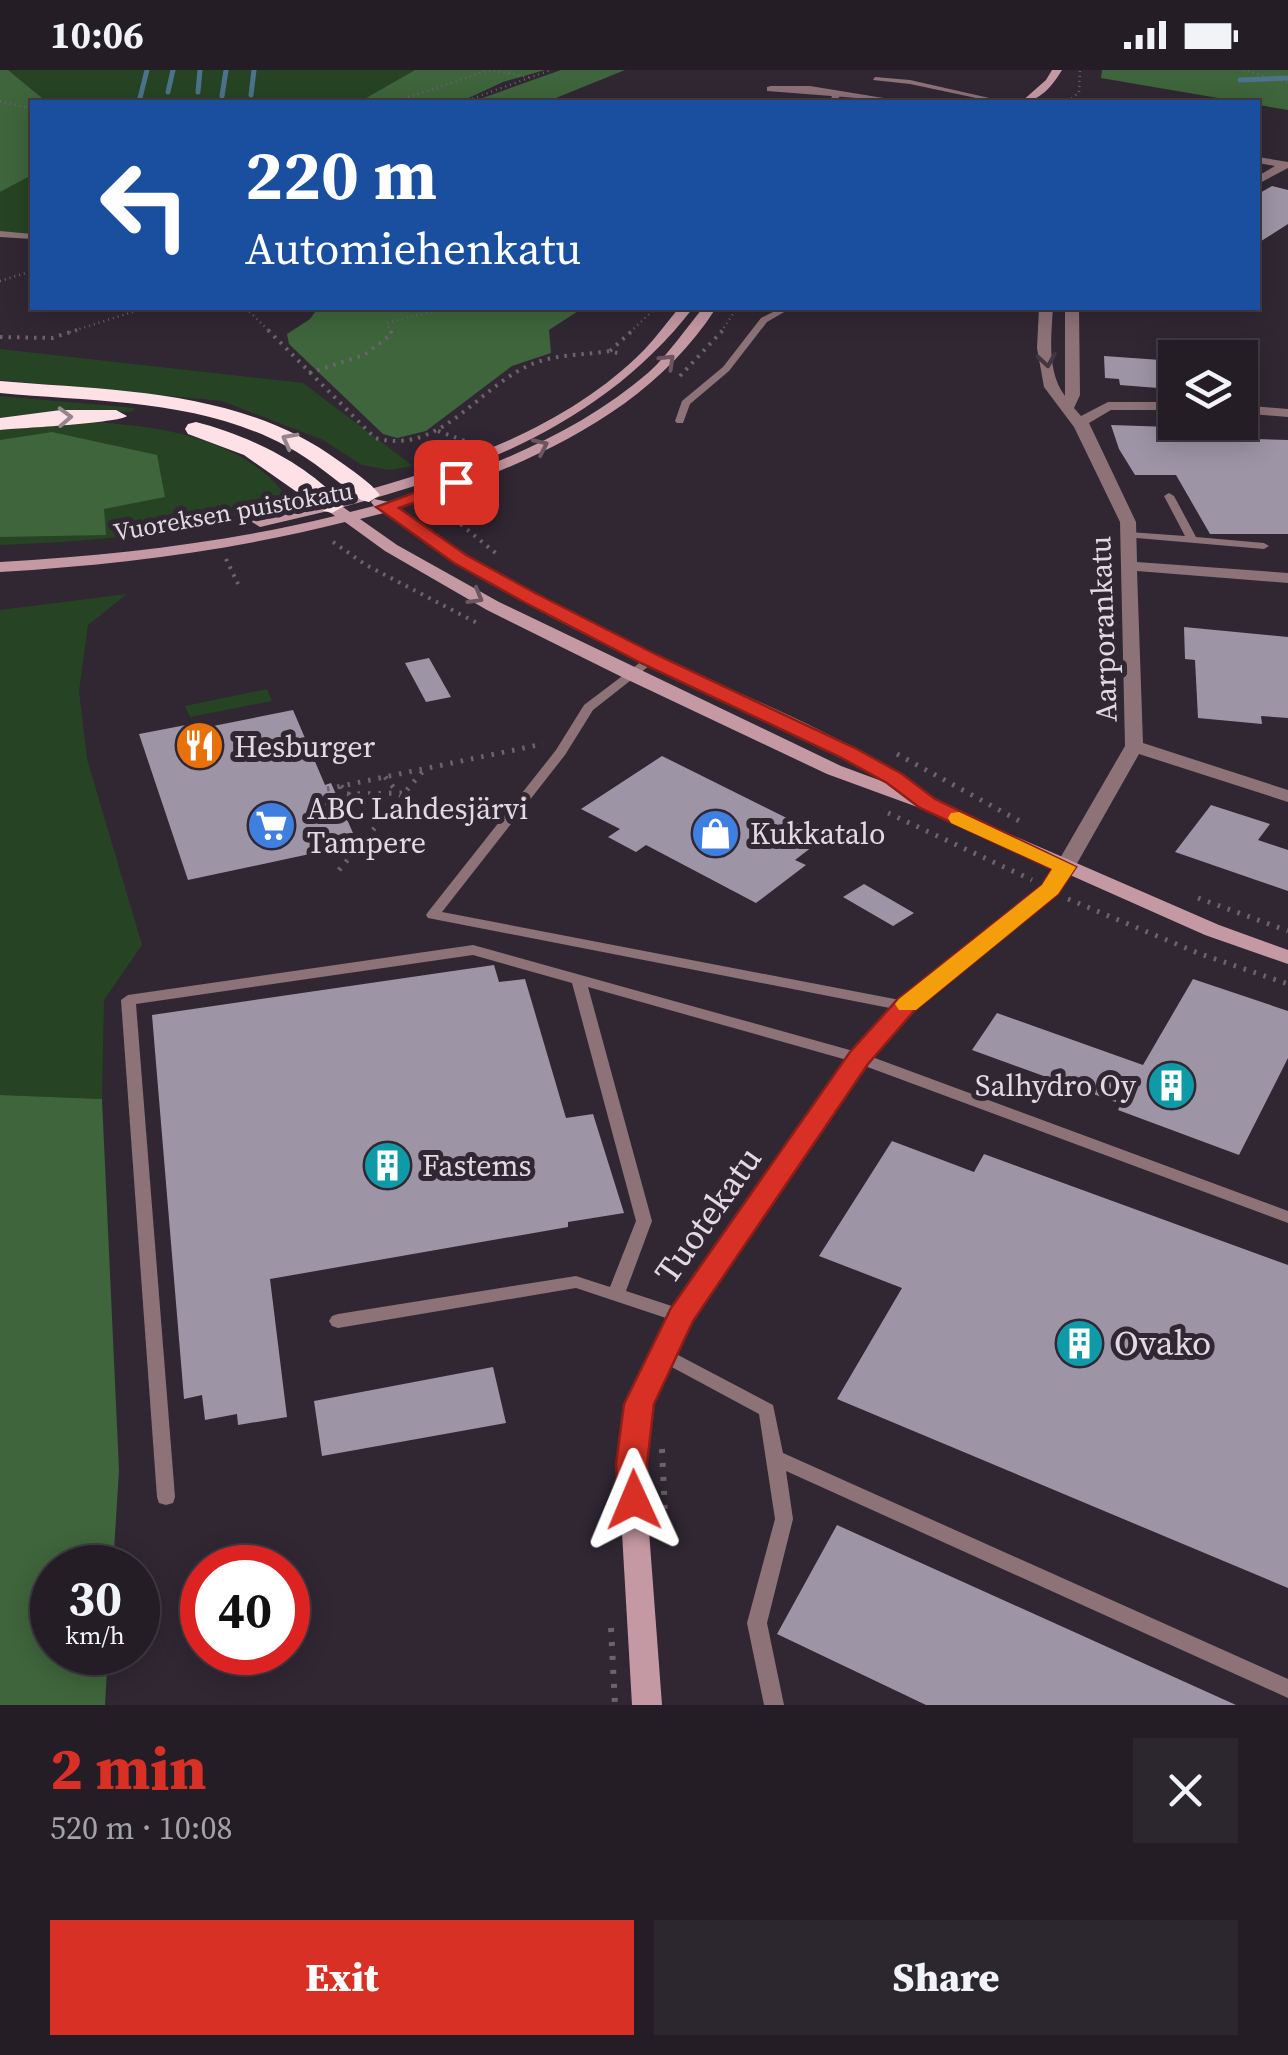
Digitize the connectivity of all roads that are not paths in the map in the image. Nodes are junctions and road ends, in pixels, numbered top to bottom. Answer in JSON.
{"nodes":[{"id":1,"x":1057,"y":70,"type":"edge"},
{"id":2,"x":1066,"y":70,"type":"edge"},
{"id":3,"x":876,"y":79,"type":"dead end"},
{"id":4,"x":771,"y":89,"type":"dead end"},
{"id":5,"x":835,"y":98,"type":"edge"},
{"id":6,"x":1063,"y":99,"type":"edge"},
{"id":7,"x":869,"y":100,"type":"edge"},
{"id":8,"x":992,"y":100,"type":"edge"},
{"id":9,"x":1028,"y":100,"type":"edge"},
{"id":10,"x":1260,"y":160,"type":"edge"},
{"id":11,"x":1286,"y":165,"type":"edge"},
{"id":12,"x":1260,"y":181,"type":"edge"},
{"id":13,"x":0,"y":234,"type":"edge"},
{"id":14,"x":30,"y":237,"type":"edge"},
{"id":15,"x":684,"y":310,"type":"edge"},
{"id":16,"x":708,"y":310,"type":"edge"},
{"id":17,"x":783,"y":310,"type":"edge"},
{"id":18,"x":1046,"y":310,"type":"edge"},
{"id":19,"x":1072,"y":310,"type":"edge"},
{"id":20,"x":0,"y":387,"type":"edge"},
{"id":21,"x":1069,"y":405,"type":"junction"},
{"id":22,"x":1158,"y":406,"type":"edge"},
{"id":23,"x":1258,"y":410,"type":"edge"},
{"id":24,"x":1288,"y":413,"type":"edge"},
{"id":25,"x":680,"y":421,"type":"dead end"},
{"id":26,"x":0,"y":424,"type":"edge"},
{"id":27,"x":1081,"y":426,"type":"junction"},
{"id":28,"x":1170,"y":496,"type":"dead end"},
{"id":29,"x":377,"y":501,"type":"junction"},
{"id":30,"x":340,"y":512,"type":"junction"},
{"id":31,"x":1129,"y":535,"type":"junction"},
{"id":32,"x":1192,"y":540,"type":"junction"},
{"id":33,"x":1264,"y":546,"type":"dead end"},
{"id":34,"x":0,"y":555,"type":"edge"},
{"id":35,"x":1131,"y":566,"type":"junction"},
{"id":36,"x":0,"y":567,"type":"edge"},
{"id":37,"x":1288,"y":578,"type":"edge"},
{"id":38,"x":650,"y":660,"type":"junction"},
{"id":39,"x":630,"y":674,"type":"junction"},
{"id":40,"x":1134,"y":746,"type":"junction"},
{"id":41,"x":1288,"y":796,"type":"edge"},
{"id":42,"x":928,"y":804,"type":"junction"},
{"id":43,"x":1065,"y":867,"type":"junction"},
{"id":44,"x":1288,"y":957,"type":"edge"},
{"id":45,"x":579,"y":980,"type":"junction"},
{"id":46,"x":906,"y":1006,"type":"junction"},
{"id":47,"x":859,"y":1058,"type":"junction"},
{"id":48,"x":1288,"y":1216,"type":"edge"},
{"id":49,"x":616,"y":1294,"type":"junction"},
{"id":50,"x":681,"y":1316,"type":"junction"},
{"id":51,"x":338,"y":1321,"type":"dead end"},
{"id":52,"x":661,"y":1353,"type":"junction"},
{"id":53,"x":774,"y":1457,"type":"junction"},
{"id":54,"x":166,"y":1496,"type":"dead end"},
{"id":55,"x":1288,"y":1689,"type":"edge"},
{"id":56,"x":646,"y":1705,"type":"edge"},
{"id":57,"x":774,"y":1705,"type":"edge"}],
"edges":[{"from":1,"to":9,"type":"main road"},
{"from":2,"to":6,"type":"main road"},
{"from":3,"to":8,"type":"lane"},
{"from":4,"to":5,"type":"street"},
{"from":5,"to":7,"type":"street"},
{"from":10,"to":11,"type":"street"},
{"from":11,"to":12,"type":"street"},
{"from":13,"to":14,"type":"lane"},
{"from":15,"to":29,"type":"main road","name":"Vuoreksen puistokatu"},
{"from":29,"to":16,"type":"main road","name":"Vuoreksen puistokatu","one_way":true},
{"from":17,"to":25,"type":"lane"},
{"from":18,"to":21,"type":"street","name":"Aarporankatu","one_way":true},
{"from":19,"to":21,"type":"street"},
{"from":29,"to":20,"type":"highway","one_way":true},
{"from":21,"to":27,"type":"street","name":"Aarporankatu"},
{"from":22,"to":27,"type":"street"},
{"from":23,"to":24,"type":"street"},
{"from":26,"to":30,"type":"highway","one_way":true},
{"from":27,"to":31,"type":"street","name":"Aarporankatu"},
{"from":28,"to":32,"type":"lane"},
{"from":29,"to":30,"type":"main road","name":"Vuoreksen puistokatu"},
{"from":29,"to":38,"type":"main road"},
{"from":30,"to":34,"type":"main road","name":"Vuoreksen puistokatu"},
{"from":30,"to":36,"type":"main road","name":"Vuoreksen puistokatu"},
{"from":30,"to":39,"type":"main road","one_way":true},
{"from":31,"to":32,"type":"lane"},
{"from":31,"to":35,"type":"street","name":"Aarporankatu"},
{"from":32,"to":33,"type":"lane"},
{"from":35,"to":37,"type":"street"},
{"from":35,"to":40,"type":"street","name":"Aarporankatu"},
{"from":38,"to":39,"type":"lane"},
{"from":38,"to":42,"type":"main road"},
{"from":39,"to":42,"type":"main road"},
{"from":39,"to":46,"type":"lane"},
{"from":40,"to":41,"type":"street"},
{"from":40,"to":43,"type":"street","name":"Aarporankatu"},
{"from":42,"to":43,"type":"main road"},
{"from":43,"to":44,"type":"main road"},
{"from":43,"to":46,"type":"main road","name":"Tuotekatu"},
{"from":45,"to":47,"type":"lane"},
{"from":45,"to":49,"type":"lane"},
{"from":45,"to":54,"type":"lane"},
{"from":46,"to":47,"type":"main road","name":"Tuotekatu"},
{"from":47,"to":48,"type":"lane"},
{"from":47,"to":50,"type":"main road","name":"Tuotekatu"},
{"from":49,"to":50,"type":"lane"},
{"from":49,"to":51,"type":"lane"},
{"from":50,"to":52,"type":"main road","name":"Tuotekatu"},
{"from":52,"to":53,"type":"lane"},
{"from":52,"to":56,"type":"main road","name":"Tuotekatu"},
{"from":53,"to":55,"type":"lane"},
{"from":53,"to":57,"type":"lane"}]}
